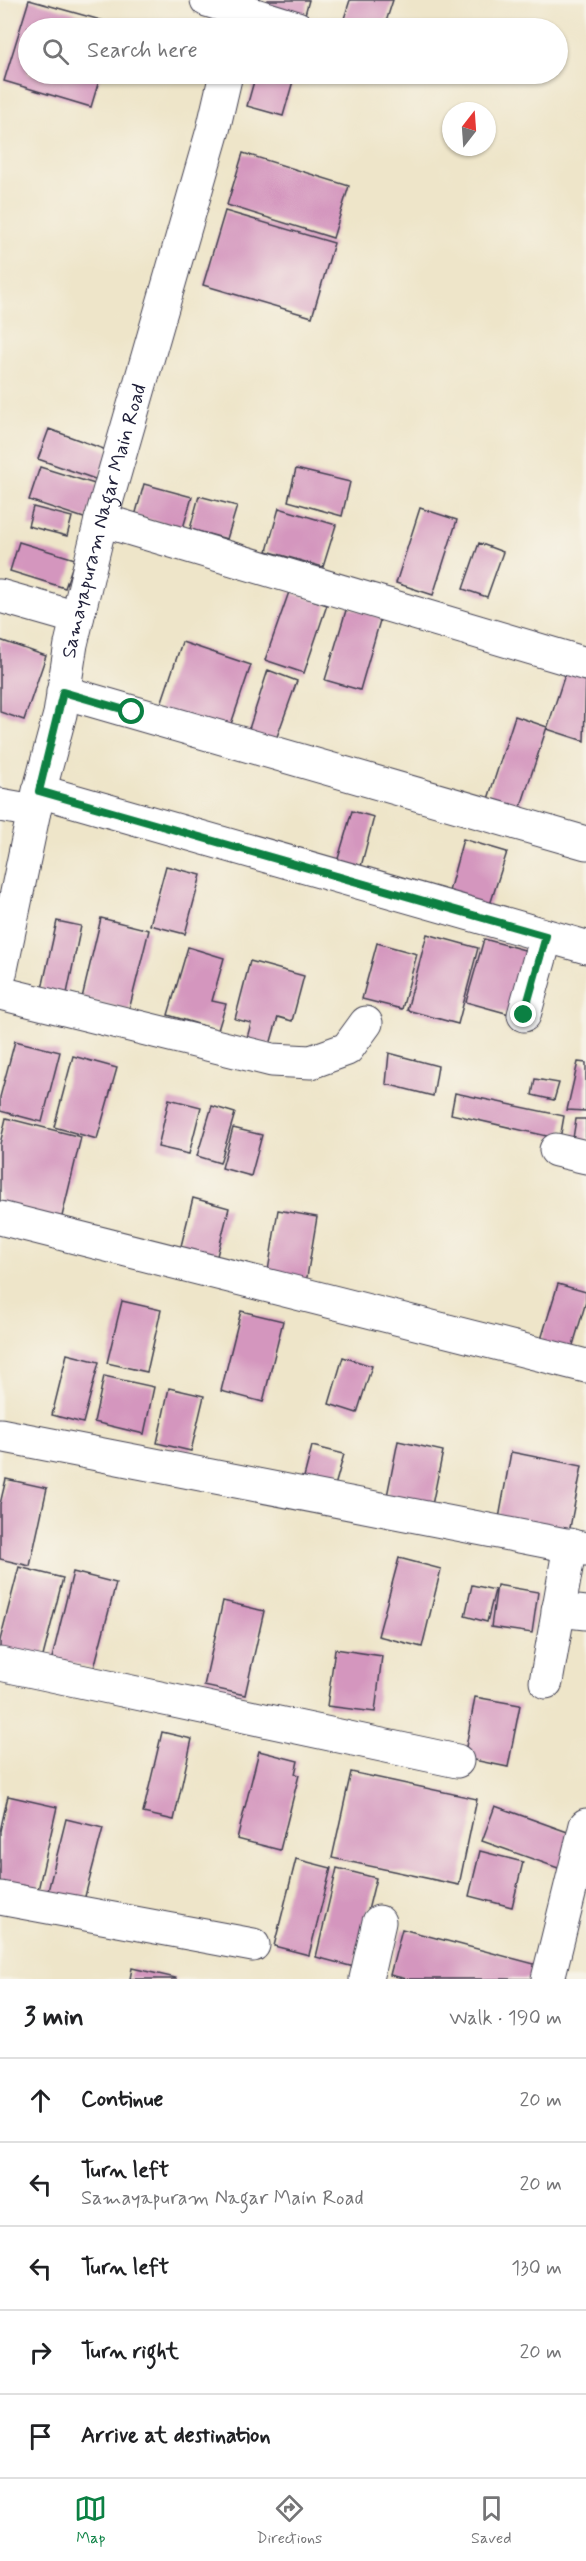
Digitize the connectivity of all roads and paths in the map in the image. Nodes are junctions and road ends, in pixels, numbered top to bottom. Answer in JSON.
{"nodes":[{"id":1,"x":207,"y":0,"type":"edge"},
{"id":2,"x":240,"y":13,"type":"edge"},
{"id":3,"x":259,"y":18,"type":"edge"},
{"id":4,"x":224,"y":84,"type":"edge"},
{"id":5,"x":101,"y":520,"type":"junction"},
{"id":6,"x":0,"y":596,"type":"edge"},
{"id":7,"x":78,"y":618,"type":"junction"},
{"id":8,"x":586,"y":664,"type":"edge"},
{"id":9,"x":63,"y":692,"type":"junction"},
{"id":10,"x":37,"y":801,"type":"junction"},
{"id":11,"x":0,"y":805,"type":"edge"},
{"id":12,"x":586,"y":843,"type":"edge"},
{"id":13,"x":546,"y":936,"type":"junction"},
{"id":14,"x":586,"y":947,"type":"edge"},
{"id":15,"x":0,"y":974,"type":"edge"},
{"id":16,"x":0,"y":993,"type":"edge"},
{"id":17,"x":524,"y":1015,"type":"dead end"},
{"id":18,"x":366,"y":1023,"type":"dead end"},
{"id":19,"x":0,"y":1218,"type":"edge"},
{"id":20,"x":586,"y":1366,"type":"edge"},
{"id":21,"x":0,"y":1435,"type":"edge"},
{"id":22,"x":578,"y":1547,"type":"edge"},
{"id":23,"x":572,"y":1612,"type":"edge"},
{"id":24,"x":0,"y":1665,"type":"edge"},
{"id":25,"x":546,"y":1682,"type":"dead end"},
{"id":26,"x":457,"y":1761,"type":"dead end"},
{"id":27,"x":586,"y":1825,"type":"edge"},
{"id":28,"x":0,"y":1898,"type":"edge"},
{"id":29,"x":379,"y":1922,"type":"dead end"},
{"id":30,"x":253,"y":1945,"type":"dead end"},
{"id":31,"x":366,"y":1979,"type":"edge"},
{"id":32,"x":548,"y":1979,"type":"edge"}],
"edges":[{"from":1,"to":2,"type":"street"},
{"from":2,"to":3,"type":"street"},
{"from":4,"to":5,"type":"street","name":"Samayapuram Nagar Main Road"},
{"from":5,"to":7,"type":"street","name":"Samayapuram Nagar Main Road"},
{"from":5,"to":8,"type":"street"},
{"from":6,"to":7,"type":"street"},
{"from":7,"to":9,"type":"street","name":"Samayapuram Nagar Main Road"},
{"from":9,"to":10,"type":"street","name":"Samayapuram Nagar Main Road"},
{"from":9,"to":12,"type":"street"},
{"from":10,"to":11,"type":"street"},
{"from":10,"to":13,"type":"street"},
{"from":10,"to":15,"type":"street","name":"Samayapuram Nagar Main Road"},
{"from":13,"to":14,"type":"street"},
{"from":13,"to":17,"type":"street"},
{"from":16,"to":18,"type":"street"},
{"from":19,"to":20,"type":"street"},
{"from":21,"to":22,"type":"street"},
{"from":22,"to":23,"type":"street"},
{"from":23,"to":25,"type":"street"},
{"from":24,"to":26,"type":"street"},
{"from":27,"to":32,"type":"street"},
{"from":28,"to":30,"type":"street"},
{"from":29,"to":31,"type":"street"}]}
